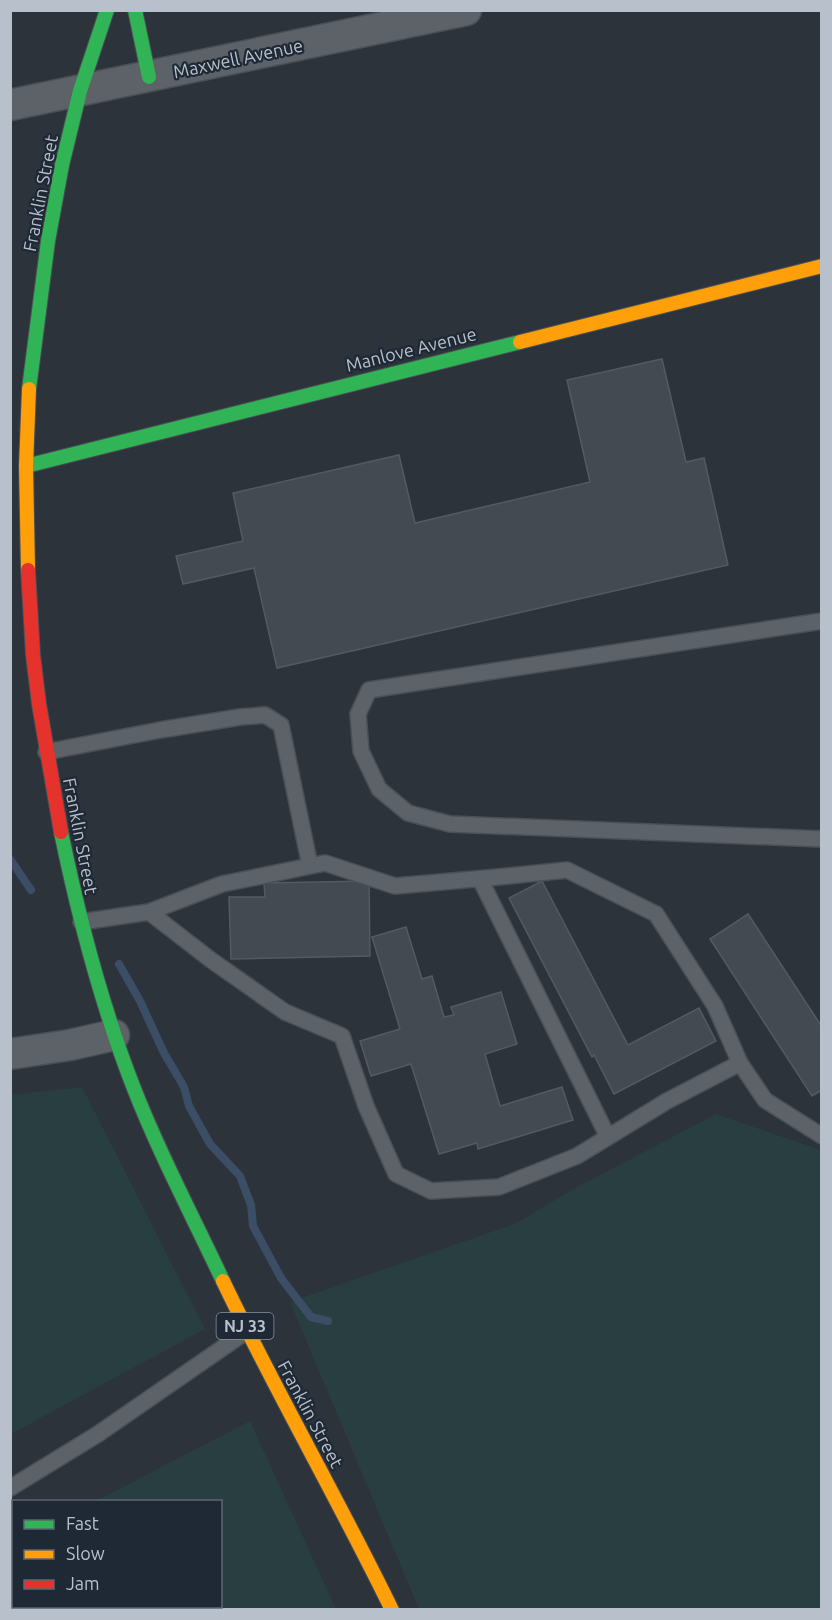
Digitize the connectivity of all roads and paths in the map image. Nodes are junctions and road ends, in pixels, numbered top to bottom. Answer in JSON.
{"nodes":[{"id":1,"x":107,"y":10,"type":"edge"},
{"id":2,"x":135,"y":10,"type":"edge"},
{"id":3,"x":466,"y":10,"type":"edge"},
{"id":4,"x":149,"y":77,"type":"junction"},
{"id":5,"x":80,"y":91,"type":"junction"},
{"id":6,"x":10,"y":105,"type":"edge"},
{"id":7,"x":822,"y":266,"type":"edge"},
{"id":8,"x":26,"y":466,"type":"junction"},
{"id":9,"x":10,"y":471,"type":"edge"},
{"id":10,"x":822,"y":621,"type":"edge"},
{"id":11,"x":46,"y":752,"type":"junction"},
{"id":12,"x":822,"y":839,"type":"edge"},
{"id":13,"x":310,"y":866,"type":"junction"},
{"id":14,"x":480,"y":879,"type":"junction"},
{"id":15,"x":148,"y":912,"type":"junction"},
{"id":16,"x":81,"y":922,"type":"junction"},
{"id":17,"x":114,"y":1035,"type":"junction"},
{"id":18,"x":10,"y":1054,"type":"edge"},
{"id":19,"x":740,"y":1063,"type":"junction"},
{"id":20,"x":822,"y":1136,"type":"edge"},
{"id":21,"x":608,"y":1137,"type":"junction"},
{"id":22,"x":247,"y":1331,"type":"junction"},
{"id":23,"x":10,"y":1488,"type":"edge"},
{"id":24,"x":392,"y":1610,"type":"edge"}],
"edges":[{"from":1,"to":5,"type":"main road","name":"Franklin Street","number":"NJ 33"},
{"from":2,"to":4,"type":"main road"},
{"from":3,"to":4,"type":"street","name":"Maxwell Avenue"},
{"from":4,"to":5,"type":"street","name":"Maxwell Avenue"},
{"from":5,"to":6,"type":"street","name":"Maxwell Avenue"},
{"from":5,"to":8,"type":"main road","name":"Franklin Street","number":"NJ 33"},
{"from":7,"to":8,"type":"main road","name":"Manlove Avenue"},
{"from":8,"to":9,"type":"lane","name":"Manlove Avenue"},
{"from":8,"to":11,"type":"main road","name":"Franklin Street","number":"NJ 33"},
{"from":10,"to":12,"type":"lane"},
{"from":11,"to":13,"type":"lane"},
{"from":11,"to":16,"type":"main road","name":"Franklin Street","number":"NJ 33"},
{"from":13,"to":14,"type":"lane"},
{"from":13,"to":15,"type":"lane"},
{"from":14,"to":19,"type":"lane"},
{"from":14,"to":21,"type":"lane"},
{"from":15,"to":16,"type":"lane"},
{"from":15,"to":21,"type":"lane"},
{"from":16,"to":17,"type":"main road","name":"Franklin Street","number":"NJ 33"},
{"from":17,"to":18,"type":"street"},
{"from":17,"to":22,"type":"main road","name":"Franklin Street","number":"NJ 33"},
{"from":19,"to":20,"type":"lane"},
{"from":19,"to":21,"type":"lane"},
{"from":22,"to":23,"type":"lane"},
{"from":22,"to":24,"type":"main road","name":"Franklin Street","number":"NJ 33"}]}
